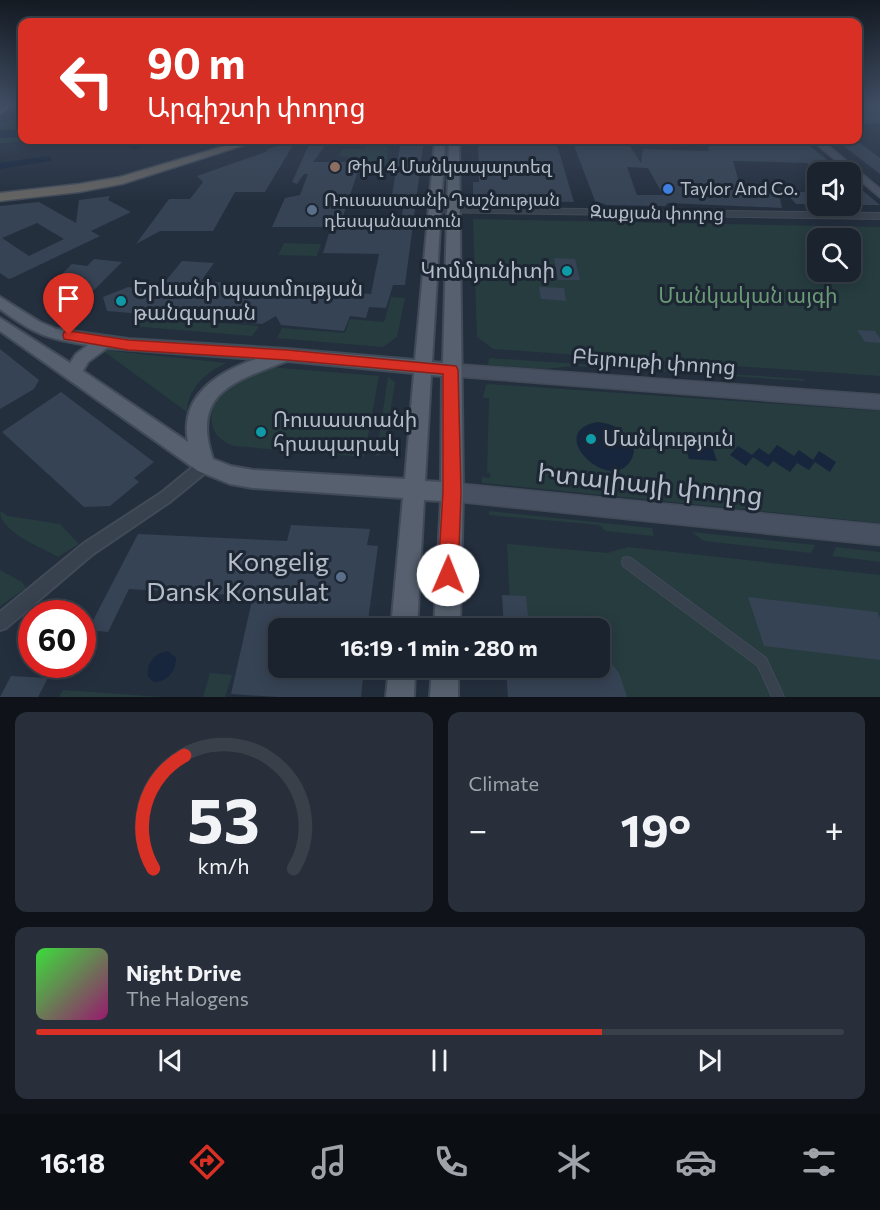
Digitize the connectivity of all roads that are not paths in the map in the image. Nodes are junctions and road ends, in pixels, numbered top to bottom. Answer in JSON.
{"nodes":[{"id":1,"x":216,"y":144,"type":"edge"},
{"id":2,"x":230,"y":144,"type":"edge"},
{"id":3,"x":242,"y":144,"type":"edge"},
{"id":4,"x":259,"y":144,"type":"edge"},
{"id":5,"x":440,"y":144,"type":"edge"},
{"id":6,"x":454,"y":144,"type":"edge"},
{"id":7,"x":821,"y":144,"type":"edge"},
{"id":8,"x":829,"y":144,"type":"edge"},
{"id":9,"x":880,"y":185,"type":"edge"},
{"id":10,"x":59,"y":187,"type":"junction"},
{"id":11,"x":0,"y":188,"type":"edge"},
{"id":12,"x":880,"y":194,"type":"edge"},
{"id":13,"x":0,"y":197,"type":"edge"},
{"id":14,"x":434,"y":210,"type":"junction"},
{"id":15,"x":453,"y":210,"type":"junction"},
{"id":16,"x":880,"y":216,"type":"edge"},
{"id":17,"x":0,"y":302,"type":"edge"},
{"id":18,"x":0,"y":323,"type":"edge"},
{"id":19,"x":104,"y":341,"type":"junction"},
{"id":20,"x":287,"y":355,"type":"junction"},
{"id":21,"x":425,"y":368,"type":"junction"},
{"id":22,"x":451,"y":370,"type":"junction"},
{"id":23,"x":73,"y":373,"type":"junction"},
{"id":24,"x":880,"y":402,"type":"edge"},
{"id":25,"x":205,"y":465,"type":"junction"},
{"id":26,"x":414,"y":490,"type":"junction"},
{"id":27,"x":452,"y":492,"type":"junction"},
{"id":28,"x":880,"y":534,"type":"edge"},
{"id":29,"x":627,"y":562,"type":"dead end"},
{"id":30,"x":405,"y":618,"type":"edge"},
{"id":31,"x":447,"y":618,"type":"edge"},
{"id":32,"x":0,"y":622,"type":"edge"},
{"id":33,"x":401,"y":678,"type":"edge"},
{"id":34,"x":445,"y":678,"type":"edge"},
{"id":35,"x":400,"y":697,"type":"edge"},
{"id":36,"x":444,"y":697,"type":"edge"},
{"id":37,"x":778,"y":697,"type":"edge"}],
"edges":[{"from":1,"to":10,"type":"highway"},
{"from":2,"to":10,"type":"highway"},
{"from":3,"to":10,"type":"highway"},
{"from":4,"to":10,"type":"highway"},
{"from":5,"to":14,"type":"main road"},
{"from":6,"to":15,"type":"main road"},
{"from":7,"to":12,"type":"main road"},
{"from":8,"to":9,"type":"main road"},
{"from":10,"to":11,"type":"highway"},
{"from":10,"to":13,"type":"highway"},
{"from":14,"to":15,"type":"street","name":"Զաքյան փողոց"},
{"from":14,"to":21,"type":"main road"},
{"from":15,"to":16,"type":"street","name":"Զաքյան փողոց"},
{"from":15,"to":22,"type":"main road"},
{"from":17,"to":19,"type":"main road","name":"Բեյրութի փողոց"},
{"from":18,"to":23,"type":"main road","name":"Իտալիայի փողոց"},
{"from":19,"to":20,"type":"main road","name":"Բեյրութի փողոց"},
{"from":19,"to":23,"type":"main road"},
{"from":20,"to":21,"type":"main road","name":"Բեյրութի փողոց"},
{"from":20,"to":25,"type":"main road"},
{"from":21,"to":22,"type":"main road","name":"Բեյրութի փողոց"},
{"from":21,"to":26,"type":"main road"},
{"from":22,"to":24,"type":"main road","name":"Բեյրութի փողոց"},
{"from":22,"to":27,"type":"main road"},
{"from":23,"to":25,"type":"main road","name":"Իտալիայի փողոց"},
{"from":25,"to":26,"type":"main road","name":"Իտալիայի փողոց"},
{"from":25,"to":32,"type":"street"},
{"from":26,"to":27,"type":"main road","name":"Իտալիայի փողոց"},
{"from":26,"to":30,"type":"main road"},
{"from":27,"to":28,"type":"main road","name":"Իտալիայի փողոց"},
{"from":27,"to":31,"type":"main road"},
{"from":29,"to":37,"type":"street"},
{"from":33,"to":35,"type":"main road"},
{"from":34,"to":36,"type":"main road"}]}
